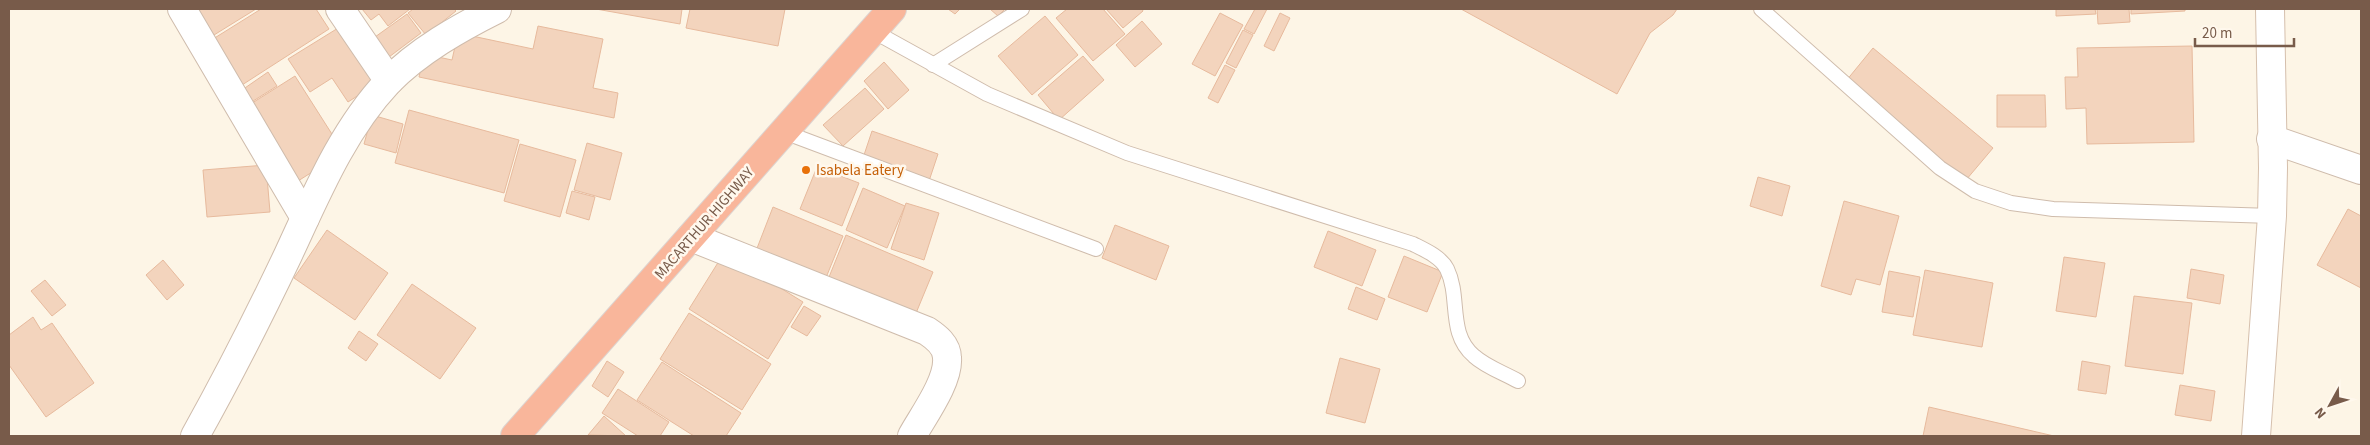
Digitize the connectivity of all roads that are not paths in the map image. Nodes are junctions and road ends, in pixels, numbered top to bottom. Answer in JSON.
{"nodes":[{"id":1,"x":182,"y":9,"type":"edge"},
{"id":2,"x":340,"y":9,"type":"edge"},
{"id":3,"x":497,"y":9,"type":"edge"},
{"id":4,"x":892,"y":9,"type":"edge"},
{"id":5,"x":1022,"y":9,"type":"edge"},
{"id":6,"x":1761,"y":9,"type":"edge"},
{"id":7,"x":2270,"y":9,"type":"edge"},
{"id":8,"x":873,"y":31,"type":"junction"},
{"id":9,"x":933,"y":65,"type":"junction"},
{"id":10,"x":389,"y":81,"type":"junction"},
{"id":11,"x":784,"y":132,"type":"junction"},
{"id":12,"x":2271,"y":139,"type":"junction"},
{"id":13,"x":2361,"y":170,"type":"edge"},
{"id":14,"x":2272,"y":216,"type":"junction"},
{"id":15,"x":305,"y":218,"type":"junction"},
{"id":16,"x":691,"y":237,"type":"junction"},
{"id":17,"x":1096,"y":249,"type":"dead end"},
{"id":18,"x":1518,"y":381,"type":"dead end"},
{"id":19,"x":195,"y":436,"type":"edge"},
{"id":20,"x":515,"y":436,"type":"edge"},
{"id":21,"x":912,"y":436,"type":"edge"},
{"id":22,"x":2256,"y":436,"type":"edge"}],
"edges":[{"from":1,"to":15,"type":"street"},
{"from":2,"to":10,"type":"street"},
{"from":3,"to":10,"type":"street"},
{"from":4,"to":8,"type":"highway","name":"MACARTHUR HIGHWAY"},
{"from":5,"to":9,"type":"lane"},
{"from":6,"to":14,"type":"lane"},
{"from":7,"to":12,"type":"street"},
{"from":8,"to":9,"type":"lane"},
{"from":8,"to":11,"type":"highway","name":"MACARTHUR HIGHWAY"},
{"from":9,"to":18,"type":"lane"},
{"from":10,"to":15,"type":"street"},
{"from":11,"to":16,"type":"highway","name":"MACARTHUR HIGHWAY"},
{"from":11,"to":17,"type":"lane"},
{"from":12,"to":13,"type":"street"},
{"from":12,"to":14,"type":"street"},
{"from":14,"to":22,"type":"street"},
{"from":15,"to":19,"type":"street"},
{"from":16,"to":20,"type":"highway","name":"MACARTHUR HIGHWAY"},
{"from":16,"to":21,"type":"street"}]}
